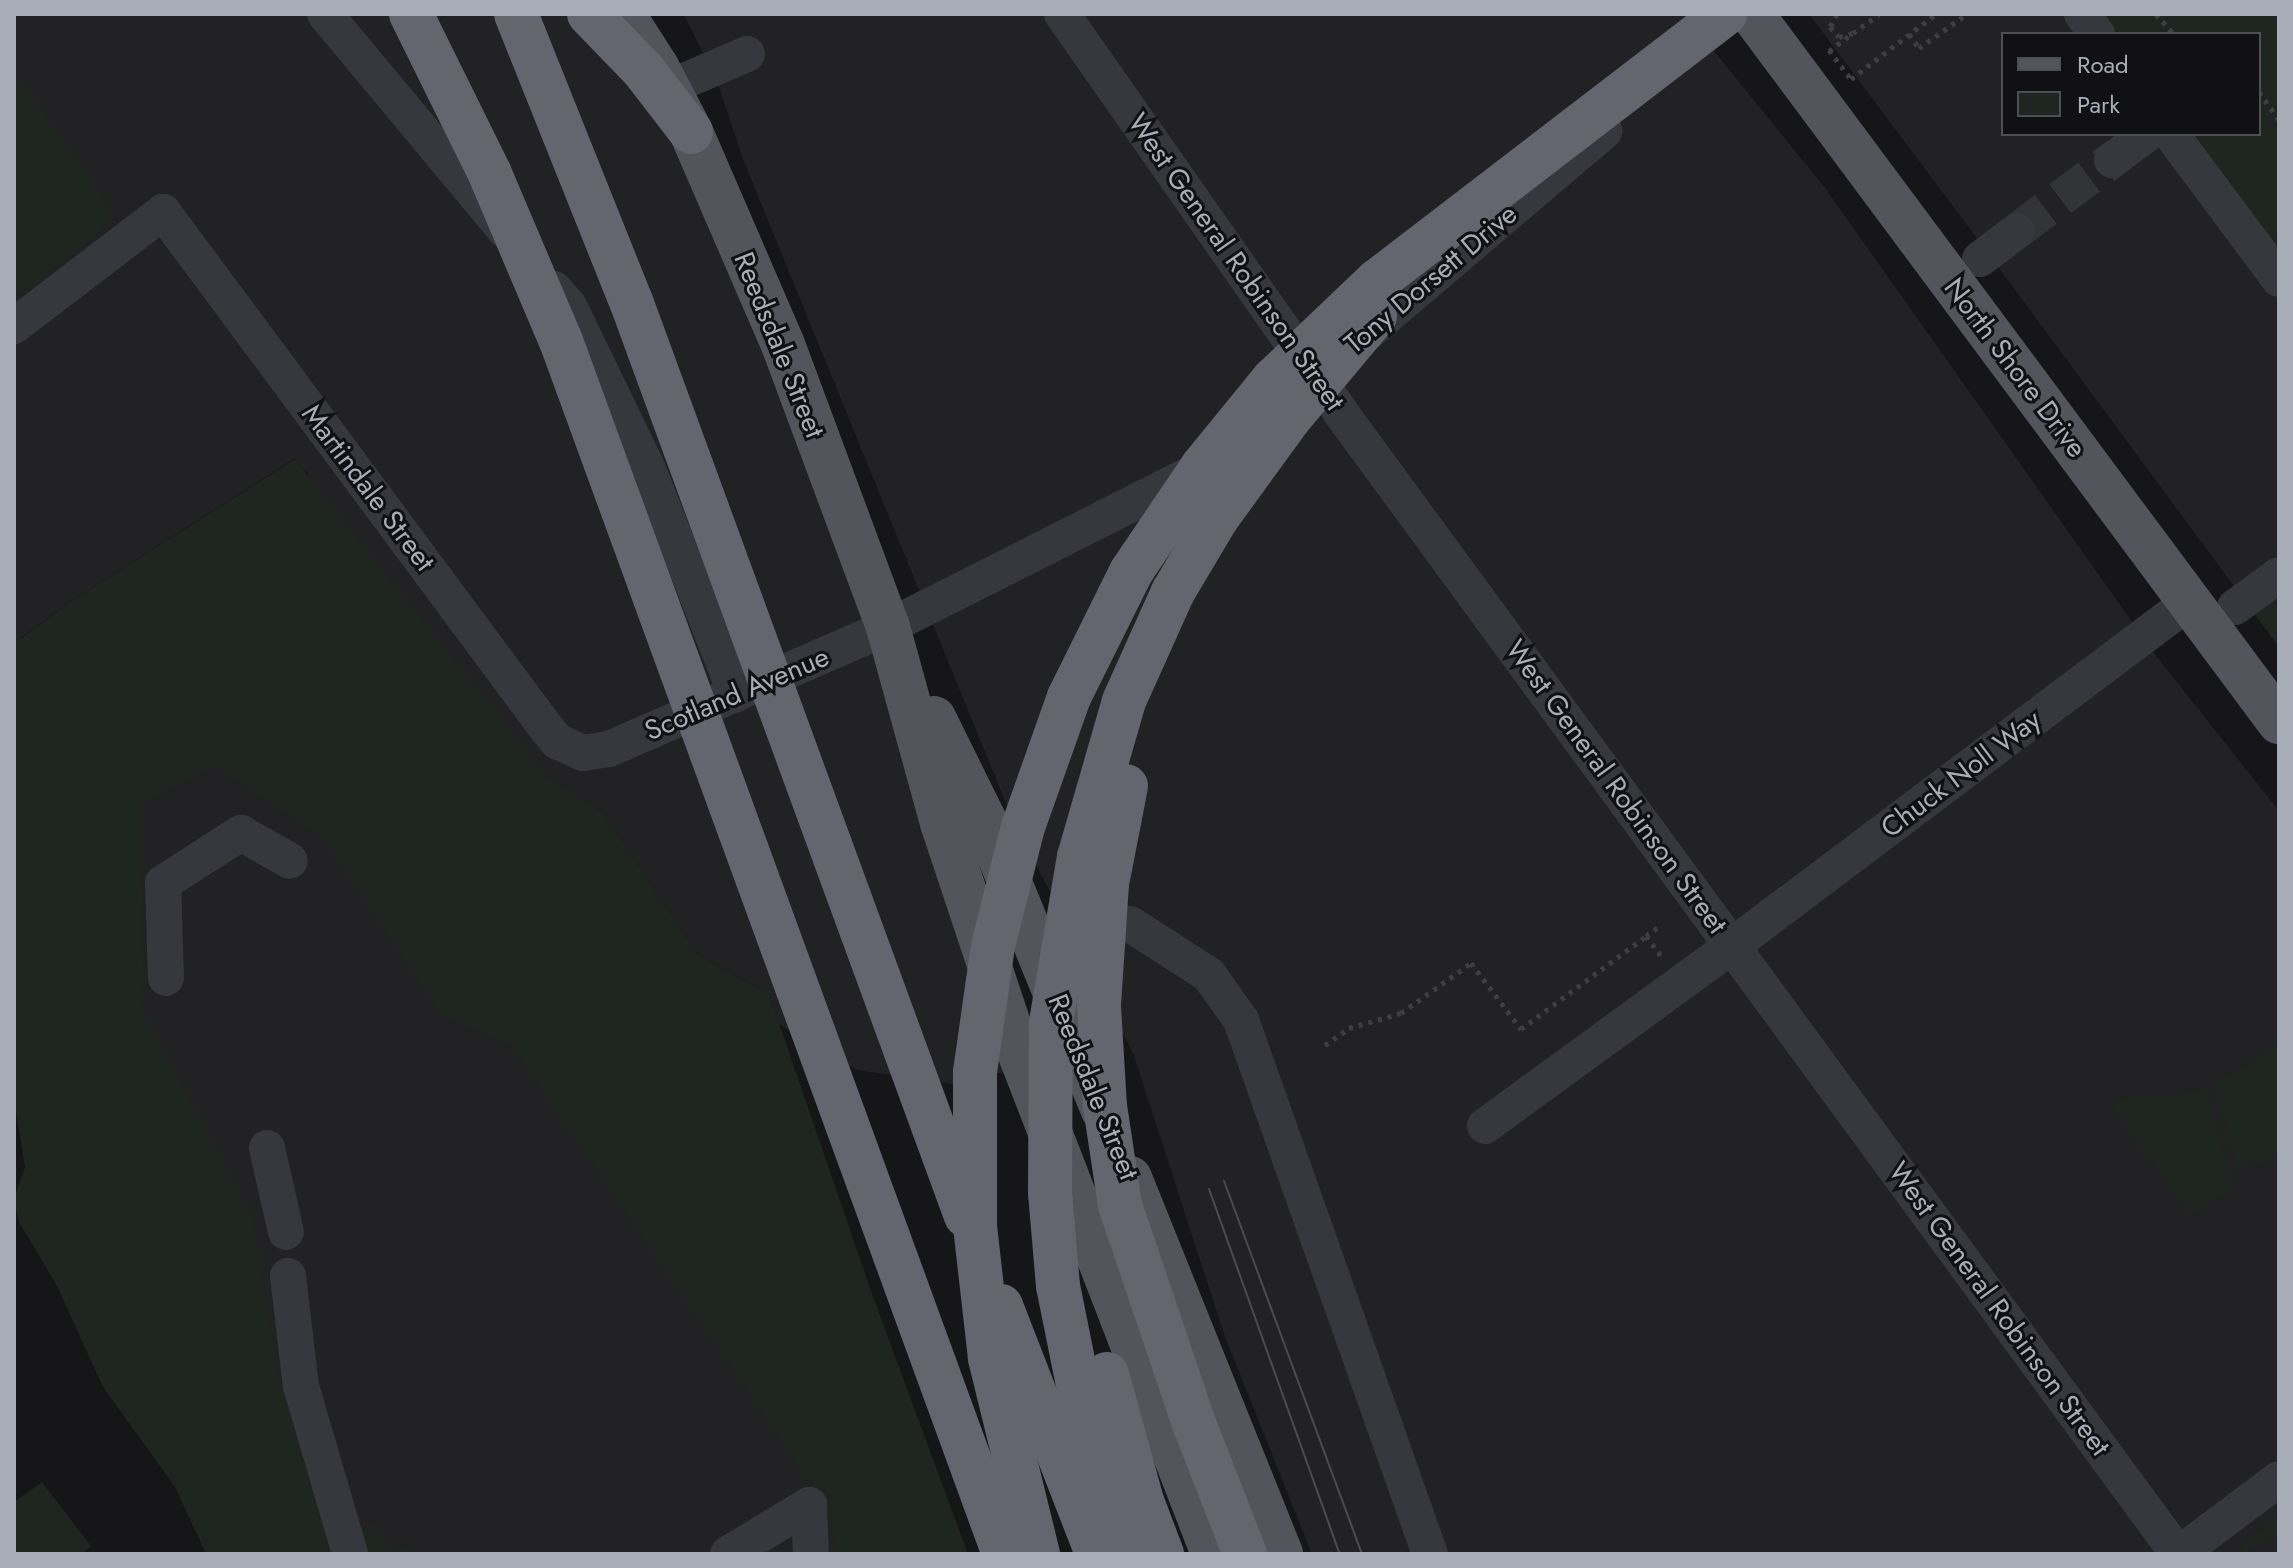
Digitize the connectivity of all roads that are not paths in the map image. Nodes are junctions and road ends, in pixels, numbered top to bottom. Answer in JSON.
{"nodes":[{"id":1,"x":325,"y":14,"type":"edge"},
{"id":2,"x":411,"y":14,"type":"edge"},
{"id":3,"x":516,"y":14,"type":"edge"},
{"id":4,"x":589,"y":14,"type":"edge"},
{"id":5,"x":623,"y":14,"type":"edge"},
{"id":6,"x":648,"y":14,"type":"edge"},
{"id":7,"x":1062,"y":14,"type":"edge"},
{"id":8,"x":1725,"y":14,"type":"edge"},
{"id":9,"x":1734,"y":14,"type":"edge"},
{"id":10,"x":1743,"y":14,"type":"edge"},
{"id":11,"x":1752,"y":14,"type":"edge"},
{"id":12,"x":2082,"y":14,"type":"edge"},
{"id":13,"x":2096,"y":32,"type":"edge"},
{"id":14,"x":747,"y":54,"type":"dead end"},
{"id":15,"x":662,"y":78,"type":"junction"},
{"id":16,"x":1626,"y":93,"type":"junction"},
{"id":17,"x":691,"y":132,"type":"junction"},
{"id":18,"x":2144,"y":136,"type":"edge"},
{"id":19,"x":2172,"y":136,"type":"edge"},
{"id":20,"x":2112,"y":160,"type":"tunnel mouth"},
{"id":21,"x":2017,"y":231,"type":"tunnel mouth"},
{"id":22,"x":1980,"y":259,"type":"dead end"},
{"id":23,"x":2279,"y":279,"type":"edge"},
{"id":24,"x":1377,"y":314,"type":"junction"},
{"id":25,"x":14,"y":326,"type":"edge"},
{"id":26,"x":1316,"y":377,"type":"junction"},
{"id":27,"x":2279,"y":575,"type":"edge"},
{"id":28,"x":2189,"y":602,"type":"junction"},
{"id":29,"x":2235,"y":607,"type":"dead end"},
{"id":30,"x":888,"y":627,"type":"junction"},
{"id":31,"x":736,"y":694,"type":"junction"},
{"id":32,"x":2279,"y":722,"type":"edge"},
{"id":33,"x":583,"y":753,"type":"joint"},
{"id":34,"x":290,"y":861,"type":"dead end"},
{"id":35,"x":1130,"y":924,"type":"dead end"},
{"id":36,"x":1733,"y":945,"type":"junction"},
{"id":37,"x":166,"y":978,"type":"dead end"},
{"id":38,"x":1485,"y":1126,"type":"dead end"},
{"id":39,"x":267,"y":1148,"type":"dead end"},
{"id":40,"x":286,"y":1232,"type":"dead end"},
{"id":41,"x":288,"y":1276,"type":"dead end"},
{"id":42,"x":2279,"y":1479,"type":"edge"},
{"id":43,"x":350,"y":1554,"type":"edge"},
{"id":44,"x":728,"y":1554,"type":"edge"},
{"id":45,"x":811,"y":1554,"type":"edge"},
{"id":46,"x":1004,"y":1554,"type":"edge"},
{"id":47,"x":1038,"y":1554,"type":"edge"},
{"id":48,"x":1097,"y":1554,"type":"edge"},
{"id":49,"x":1128,"y":1554,"type":"edge"},
{"id":50,"x":1162,"y":1554,"type":"edge"},
{"id":51,"x":1213,"y":1554,"type":"edge"},
{"id":52,"x":1245,"y":1554,"type":"edge"},
{"id":53,"x":1281,"y":1554,"type":"edge"},
{"id":54,"x":1430,"y":1554,"type":"edge"},
{"id":55,"x":2178,"y":1554,"type":"edge"}],
"edges":[{"from":1,"to":31,"type":"street"},
{"from":2,"to":46,"type":"highway"},
{"from":3,"to":48,"type":"highway"},
{"from":4,"to":17,"type":"highway"},
{"from":5,"to":15,"type":"main road","name":"Reedsdale Street"},
{"from":6,"to":15,"type":"main road","name":"Reedsdale Street"},
{"from":7,"to":26,"type":"street","name":"West General Robinson Street"},
{"from":8,"to":16,"type":"highway"},
{"from":9,"to":24,"type":"highway"},
{"from":10,"to":26,"type":"street","name":"Tony Dorsett Drive"},
{"from":11,"to":28,"type":"main road","name":"North Shore Drive"},
{"from":12,"to":13,"type":"street"},
{"from":14,"to":15,"type":"street"},
{"from":15,"to":17,"type":"main road","name":"Reedsdale Street"},
{"from":16,"to":47,"type":"highway"},
{"from":16,"to":52,"type":"highway"},
{"from":17,"to":30,"type":"main road","name":"Reedsdale Street"},
{"from":18,"to":20,"type":"street"},
{"from":19,"to":23,"type":"street"},
{"from":21,"to":22,"type":"street"},
{"from":24,"to":49,"type":"highway"},
{"from":24,"to":50,"type":"highway"},
{"from":25,"to":33,"type":"street","name":"Martindale Street"},
{"from":26,"to":30,"type":"street","name":"Tony Dorsett Drive"},
{"from":26,"to":36,"type":"street","name":"West General Robinson Street"},
{"from":27,"to":29,"type":"street"},
{"from":28,"to":32,"type":"main road","name":"North Shore Drive"},
{"from":28,"to":36,"type":"street","name":"Chuck Noll Way"},
{"from":30,"to":31,"type":"street","name":"Scotland Avenue"},
{"from":30,"to":51,"type":"main road","name":"Reedsdale Street"},
{"from":30,"to":53,"type":"main road","name":"Reedsdale Street"},
{"from":31,"to":33,"type":"street","name":"Scotland Avenue"},
{"from":34,"to":37,"type":"street"},
{"from":35,"to":54,"type":"street"},
{"from":36,"to":38,"type":"street","name":"Chuck Noll Way"},
{"from":36,"to":55,"type":"street","name":"West General Robinson Street"},
{"from":39,"to":40,"type":"street"},
{"from":41,"to":43,"type":"street"},
{"from":42,"to":55,"type":"street"},
{"from":44,"to":45,"type":"street"}]}
